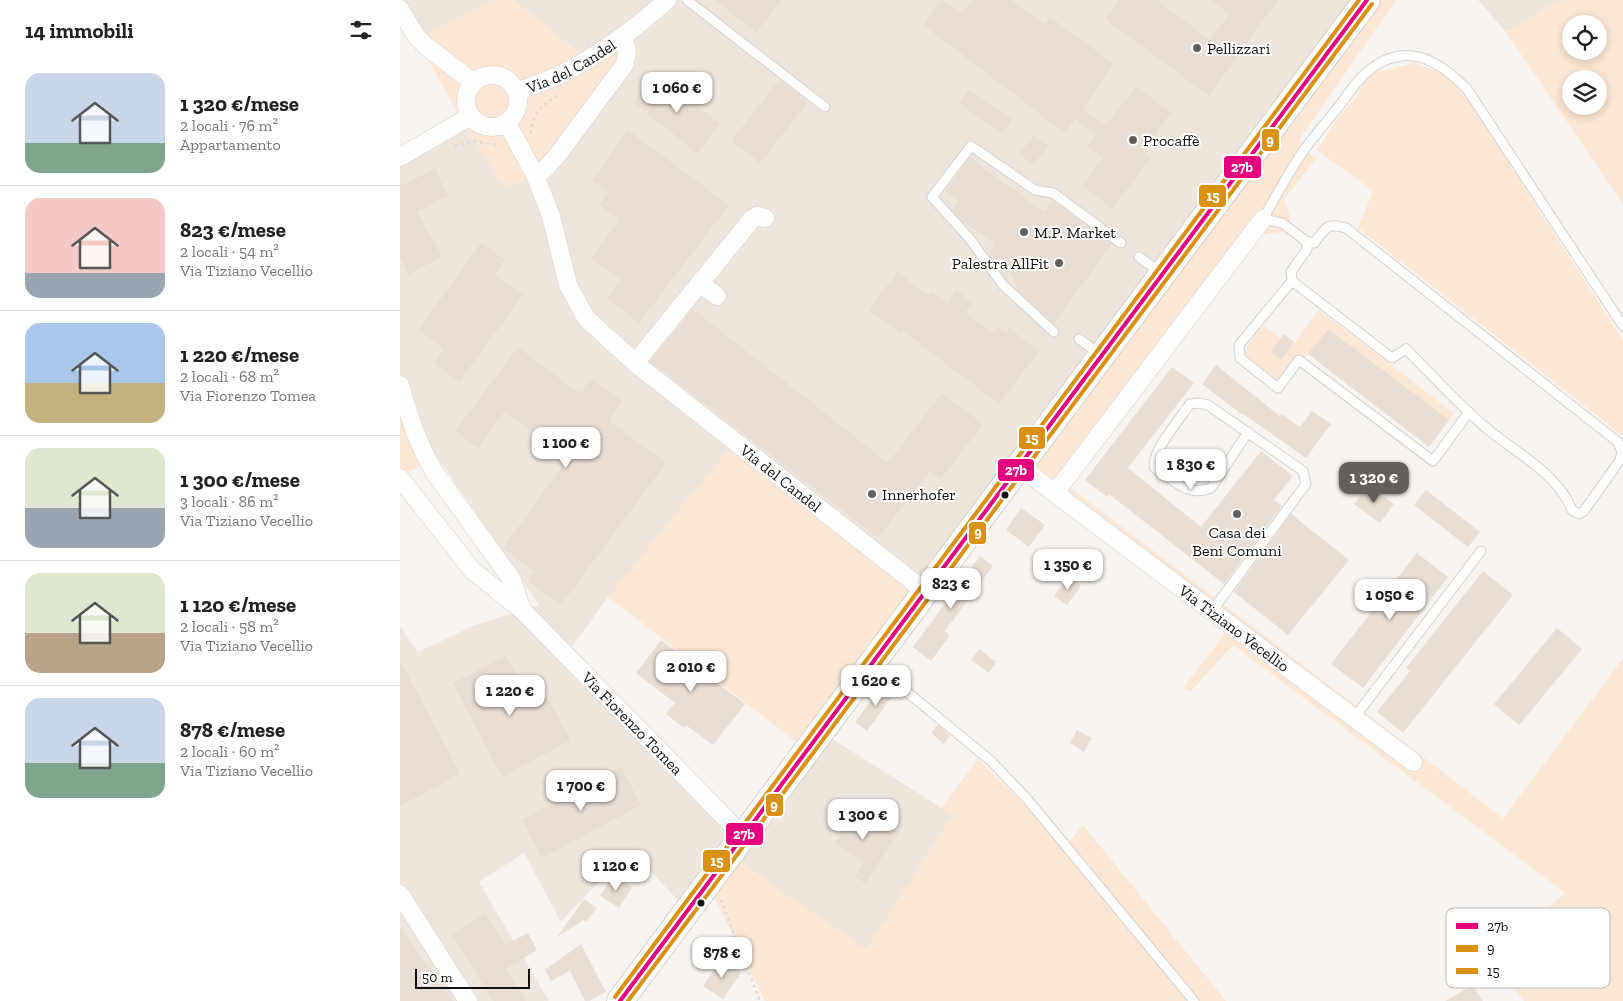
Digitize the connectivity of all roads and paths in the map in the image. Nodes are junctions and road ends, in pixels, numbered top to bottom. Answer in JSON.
{"nodes":[{"id":1,"x":667,"y":0,"type":"edge"},
{"id":2,"x":687,"y":0,"type":"edge"},
{"id":3,"x":1367,"y":0,"type":"edge"},
{"id":4,"x":400,"y":10,"type":"edge"},
{"id":5,"x":623,"y":37,"type":"junction"},
{"id":6,"x":473,"y":82,"type":"junction"},
{"id":7,"x":517,"y":92,"type":"junction"},
{"id":8,"x":825,"y":107,"type":"dead end"},
{"id":9,"x":471,"y":116,"type":"junction"},
{"id":10,"x":507,"y":123,"type":"junction"},
{"id":11,"x":501,"y":146,"type":"dead end"},
{"id":12,"x":450,"y":148,"type":"dead end"},
{"id":13,"x":400,"y":157,"type":"edge"},
{"id":14,"x":534,"y":175,"type":"junction"},
{"id":15,"x":765,"y":218,"type":"dead end"},
{"id":16,"x":1263,"y":219,"type":"junction"},
{"id":17,"x":1306,"y":241,"type":"junction"},
{"id":18,"x":1121,"y":243,"type":"dead end"},
{"id":19,"x":1139,"y":257,"type":"dead end"},
{"id":20,"x":1163,"y":274,"type":"junction"},
{"id":21,"x":1292,"y":281,"type":"junction"},
{"id":22,"x":699,"y":283,"type":"junction"},
{"id":23,"x":717,"y":296,"type":"dead end"},
{"id":24,"x":1623,"y":326,"type":"edge"},
{"id":25,"x":1054,"y":332,"type":"dead end"},
{"id":26,"x":1079,"y":339,"type":"dead end"},
{"id":27,"x":1102,"y":356,"type":"junction"},
{"id":28,"x":635,"y":363,"type":"junction"},
{"id":29,"x":400,"y":384,"type":"edge"},
{"id":30,"x":1469,"y":412,"type":"junction"},
{"id":31,"x":1248,"y":432,"type":"junction"},
{"id":32,"x":408,"y":437,"type":"edge"},
{"id":33,"x":1020,"y":467,"type":"junction"},
{"id":34,"x":400,"y":478,"type":"edge"},
{"id":35,"x":1055,"y":493,"type":"junction"},
{"id":36,"x":1481,"y":551,"type":"dead end"},
{"id":37,"x":926,"y":592,"type":"junction"},
{"id":38,"x":522,"y":610,"type":"junction"},
{"id":39,"x":1212,"y":611,"type":"junction"},
{"id":40,"x":873,"y":663,"type":"junction"},
{"id":41,"x":1354,"y":718,"type":"junction"},
{"id":42,"x":1412,"y":762,"type":"dead end"},
{"id":43,"x":743,"y":836,"type":"junction"},
{"id":44,"x":712,"y":878,"type":"junction"},
{"id":45,"x":400,"y":894,"type":"edge"},
{"id":46,"x":468,"y":1001,"type":"edge"},
{"id":47,"x":620,"y":1001,"type":"edge"},
{"id":48,"x":760,"y":1001,"type":"edge"},
{"id":49,"x":1194,"y":1001,"type":"edge"}],
"edges":[{"from":1,"to":5,"type":"street","name":"Via del Candel"},
{"from":2,"to":8,"type":"lane"},
{"from":3,"to":20,"type":"main road"},
{"from":4,"to":6,"type":"street"},
{"from":5,"to":7,"type":"street","name":"Via del Candel"},
{"from":5,"to":14,"type":"street","name":"Via del Candel"},
{"from":6,"to":7,"type":"street"},
{"from":6,"to":9,"type":"street"},
{"from":7,"to":10,"type":"street"},
{"from":9,"to":10,"type":"street"},
{"from":9,"to":13,"type":"street"},
{"from":10,"to":14,"type":"street","name":"Via del Candel"},
{"from":11,"to":12,"type":"path"},
{"from":14,"to":28,"type":"street","name":"Via del Candel"},
{"from":15,"to":22,"type":"street"},
{"from":16,"to":17,"type":"lane"},
{"from":16,"to":24,"type":"lane"},
{"from":16,"to":35,"type":"street"},
{"from":17,"to":21,"type":"lane"},
{"from":17,"to":30,"type":"lane"},
{"from":18,"to":25,"type":"lane"},
{"from":19,"to":20,"type":"lane"},
{"from":20,"to":27,"type":"main road"},
{"from":21,"to":30,"type":"lane"},
{"from":21,"to":30,"type":"lane"},
{"from":22,"to":23,"type":"street"},
{"from":22,"to":28,"type":"street"},
{"from":26,"to":27,"type":"lane"},
{"from":27,"to":33,"type":"main road"},
{"from":28,"to":37,"type":"street","name":"Via del Candel"},
{"from":29,"to":32,"type":"street","name":"Via Fiorenzo Tomea"},
{"from":31,"to":31,"type":"lane"},
{"from":31,"to":39,"type":"lane"},
{"from":32,"to":38,"type":"street","name":"Via Fiorenzo Tomea"},
{"from":33,"to":35,"type":"street","name":"Via Tiziano Vecellio"},
{"from":33,"to":37,"type":"main road"},
{"from":34,"to":38,"type":"street","name":"Via Fiorenzo Tomea"},
{"from":35,"to":39,"type":"street","name":"Via Tiziano Vecellio"},
{"from":36,"to":41,"type":"lane"},
{"from":37,"to":40,"type":"main road"},
{"from":38,"to":43,"type":"street","name":"Via Fiorenzo Tomea"},
{"from":39,"to":41,"type":"street","name":"Via Tiziano Vecellio"},
{"from":40,"to":43,"type":"main road"},
{"from":40,"to":49,"type":"lane"},
{"from":41,"to":42,"type":"street","name":"Via Tiziano Vecellio"},
{"from":43,"to":44,"type":"main road"},
{"from":44,"to":47,"type":"main road"},
{"from":44,"to":48,"type":"path"},
{"from":45,"to":46,"type":"street"}]}
